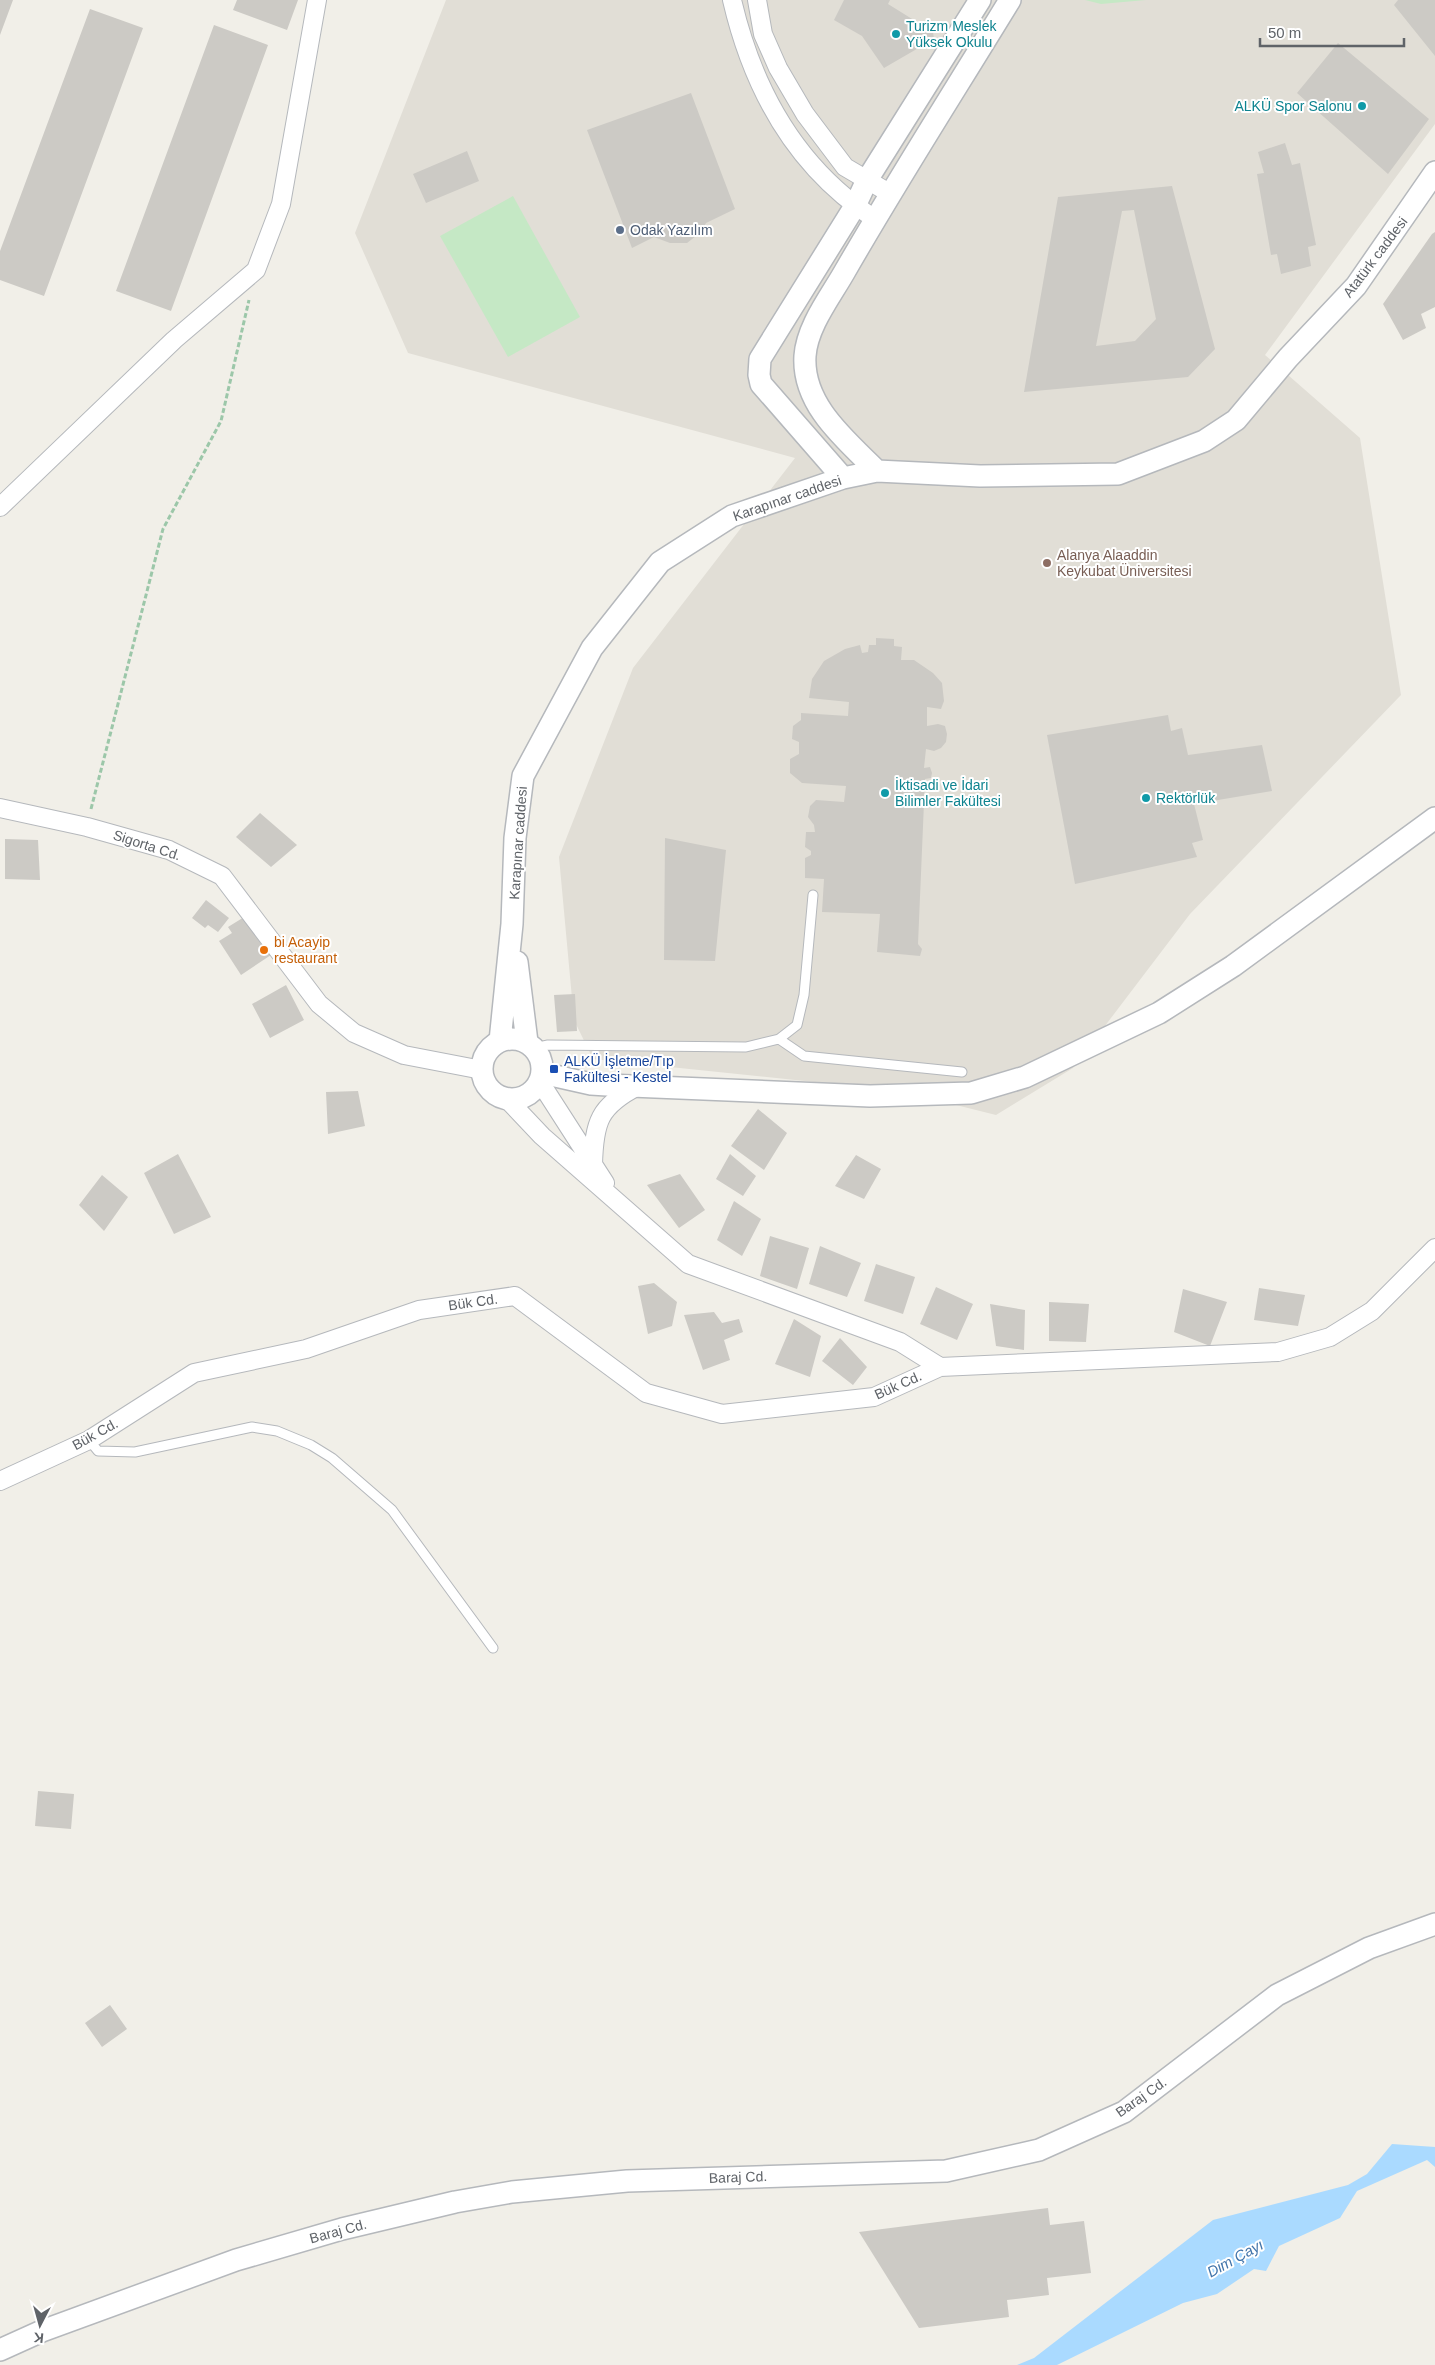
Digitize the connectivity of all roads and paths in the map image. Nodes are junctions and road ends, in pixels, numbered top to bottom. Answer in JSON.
{"nodes":[{"id":1,"x":317,"y":0,"type":"edge"},
{"id":2,"x":732,"y":0,"type":"edge"},
{"id":3,"x":757,"y":0,"type":"edge"},
{"id":4,"x":980,"y":0,"type":"edge"},
{"id":5,"x":1010,"y":0,"type":"edge"},
{"id":6,"x":1435,"y":172,"type":"edge"},
{"id":7,"x":867,"y":180,"type":"junction"},
{"id":8,"x":891,"y":194,"type":"junction"},
{"id":9,"x":855,"y":206,"type":"junction"},
{"id":10,"x":875,"y":219,"type":"junction"},
{"id":11,"x":256,"y":270,"type":"junction"},
{"id":12,"x":1288,"y":358,"type":"joint"},
{"id":13,"x":877,"y":471,"type":"junction"},
{"id":14,"x":843,"y":478,"type":"junction"},
{"id":15,"x":0,"y":507,"type":"edge"},
{"id":16,"x":0,"y":808,"type":"edge"},
{"id":17,"x":1435,"y":818,"type":"edge"},
{"id":18,"x":87,"y":827,"type":"junction"},
{"id":19,"x":812,"y":895,"type":"dead end"},
{"id":20,"x":512,"y":924,"type":"junction"},
{"id":21,"x":779,"y":1039,"type":"junction"},
{"id":22,"x":500,"y":1041,"type":"junction"},
{"id":23,"x":537,"y":1061,"type":"junction"},
{"id":24,"x":482,"y":1070,"type":"junction"},
{"id":25,"x":962,"y":1072,"type":"dead end"},
{"id":26,"x":638,"y":1086,"type":"junction"},
{"id":27,"x":506,"y":1098,"type":"junction"},
{"id":28,"x":593,"y":1165,"type":"junction"},
{"id":29,"x":620,"y":1204,"type":"junction"},
{"id":30,"x":1435,"y":1248,"type":"edge"},
{"id":31,"x":940,"y":1366,"type":"junction"},
{"id":32,"x":89,"y":1440,"type":"junction"},
{"id":33,"x":0,"y":1481,"type":"edge"},
{"id":34,"x":493,"y":1648,"type":"dead end"},
{"id":35,"x":1435,"y":1924,"type":"edge"},
{"id":36,"x":0,"y":2350,"type":"edge"}],
"edges":[{"from":1,"to":11,"type":"street"},
{"from":2,"to":9,"type":"street"},
{"from":3,"to":7,"type":"street"},
{"from":4,"to":7,"type":"street"},
{"from":5,"to":8,"type":"street"},
{"from":6,"to":12,"type":"street","name":"Atatürk caddesi"},
{"from":7,"to":8,"type":"street"},
{"from":7,"to":9,"type":"street"},
{"from":8,"to":10,"type":"street"},
{"from":9,"to":10,"type":"street"},
{"from":9,"to":14,"type":"street"},
{"from":10,"to":13,"type":"street"},
{"from":11,"to":15,"type":"street"},
{"from":11,"to":18,"type":"path"},
{"from":12,"to":13,"type":"street","name":"Karapınar caddesi"},
{"from":13,"to":14,"type":"street","name":"Karapınar caddesi"},
{"from":14,"to":20,"type":"street","name":"Karapınar caddesi"},
{"from":16,"to":18,"type":"street","name":"Sigorta Cd."},
{"from":17,"to":26,"type":"street"},
{"from":18,"to":24,"type":"street","name":"Sigorta Cd."},
{"from":19,"to":21,"type":"lane"},
{"from":20,"to":22,"type":"street","name":"Karapınar caddesi"},
{"from":20,"to":23,"type":"street","name":"Karapınar caddesi"},
{"from":21,"to":23,"type":"lane"},
{"from":21,"to":25,"type":"lane"},
{"from":22,"to":23,"type":"street"},
{"from":22,"to":24,"type":"street"},
{"from":23,"to":26,"type":"street"},
{"from":23,"to":27,"type":"street"},
{"from":23,"to":28,"type":"street"},
{"from":24,"to":27,"type":"street"},
{"from":26,"to":28,"type":"street"},
{"from":27,"to":29,"type":"street"},
{"from":28,"to":29,"type":"street"},
{"from":29,"to":31,"type":"street"},
{"from":30,"to":31,"type":"street"},
{"from":31,"to":32,"type":"street","name":"Bük Cd."},
{"from":32,"to":33,"type":"street","name":"Bük Cd."},
{"from":32,"to":34,"type":"lane"},
{"from":35,"to":36,"type":"street","name":"Baraj Cd."}]}
